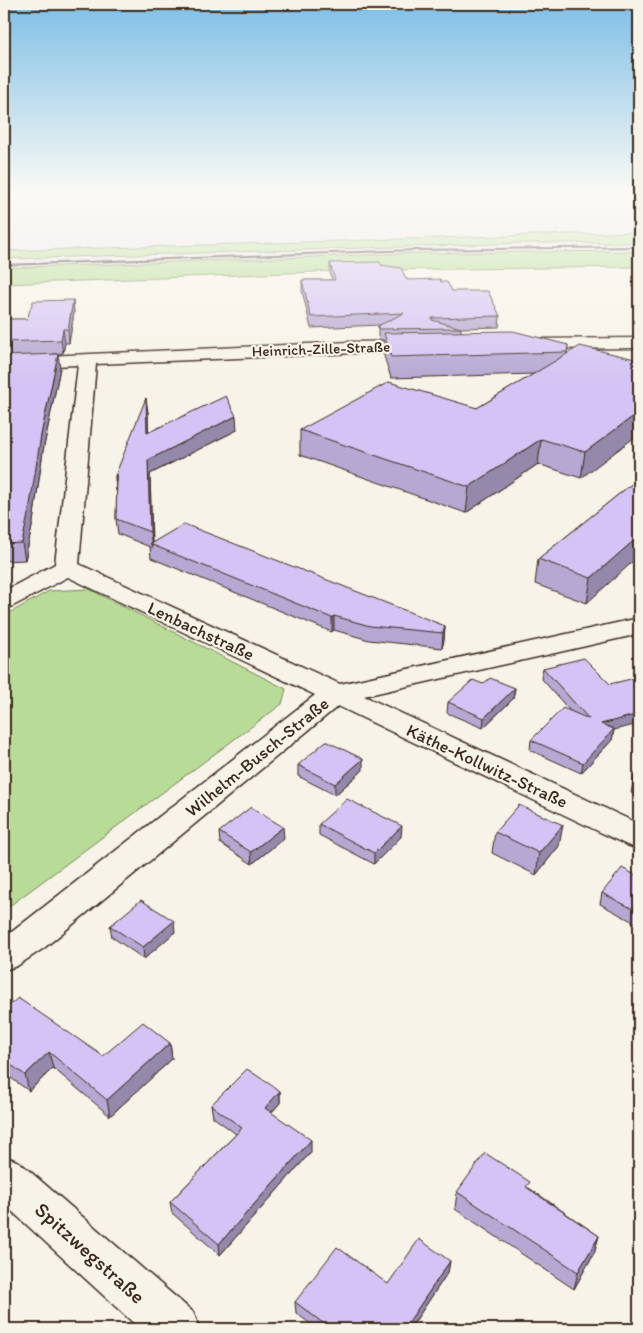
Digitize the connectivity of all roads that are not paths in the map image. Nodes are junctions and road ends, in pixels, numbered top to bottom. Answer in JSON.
{"nodes":[{"id":1,"x":639,"y":343,"type":"edge"},
{"id":2,"x":509,"y":345,"type":"edge"},
{"id":3,"x":439,"y":346,"type":"edge"},
{"id":4,"x":88,"y":360,"type":"junction"},
{"id":5,"x":4,"y":363,"type":"edge"},
{"id":6,"x":67,"y":567,"type":"junction"},
{"id":7,"x":4,"y":601,"type":"edge"},
{"id":8,"x":639,"y":626,"type":"edge"},
{"id":9,"x":335,"y":694,"type":"junction"},
{"id":10,"x":639,"y":837,"type":"edge"},
{"id":11,"x":4,"y":956,"type":"edge"},
{"id":12,"x":4,"y":1176,"type":"edge"},
{"id":13,"x":176,"y":1329,"type":"edge"}],
"edges":[{"from":1,"to":2,"type":"street"},
{"from":3,"to":4,"type":"street","name":"Heinrich-Zille-Straße"},
{"from":4,"to":5,"type":"street","name":"Heinrich-Zille-Straße"},
{"from":4,"to":6,"type":"street"},
{"from":6,"to":7,"type":"street"},
{"from":6,"to":9,"type":"street","name":"Lenbachstraße"},
{"from":8,"to":9,"type":"street","name":"Wilhelm-Busch-Straße"},
{"from":9,"to":10,"type":"street","name":"Käthe-Kollwitz-Straße"},
{"from":9,"to":11,"type":"street","name":"Wilhelm-Busch-Straße"},
{"from":12,"to":13,"type":"street","name":"Spitzwegstraße"}]}
